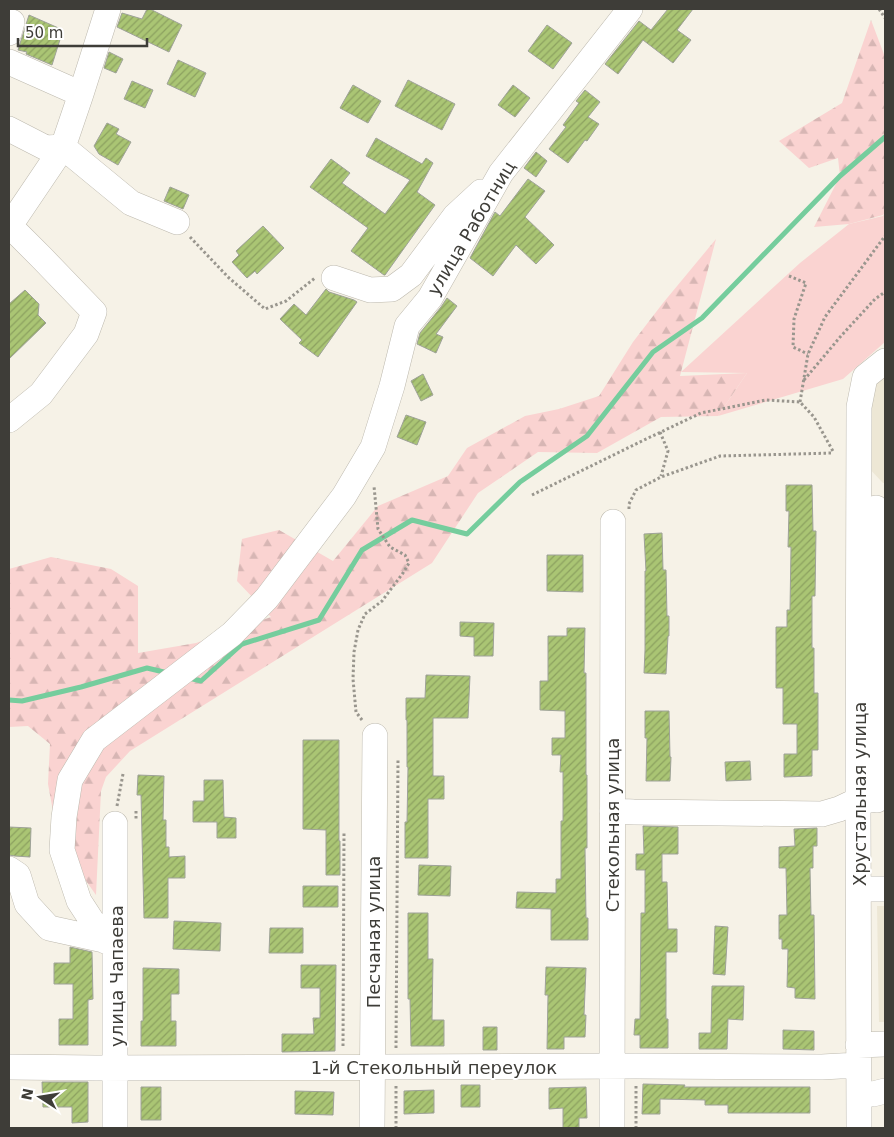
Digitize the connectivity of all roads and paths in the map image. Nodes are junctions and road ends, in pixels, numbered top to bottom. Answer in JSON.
{"nodes":[{"id":1,"x":108,"y":9,"type":"edge"},
{"id":2,"x":630,"y":9,"type":"edge"},
{"id":3,"x":879,"y":9,"type":"edge"},
{"id":4,"x":885,"y":18,"type":"edge"},
{"id":5,"x":9,"y":21,"type":"edge"},
{"id":6,"x":9,"y":33,"type":"edge"},
{"id":7,"x":9,"y":62,"type":"edge"},
{"id":8,"x":81,"y":94,"type":"junction"},
{"id":9,"x":9,"y":129,"type":"edge"},
{"id":10,"x":63,"y":147,"type":"junction"},
{"id":11,"x":501,"y":173,"type":"junction"},
{"id":12,"x":177,"y":222,"type":"joint"},
{"id":13,"x":9,"y":226,"type":"edge"},
{"id":14,"x":885,"y":236,"type":"edge"},
{"id":15,"x":789,"y":276,"type":"dead end"},
{"id":16,"x":334,"y":278,"type":"joint"},
{"id":17,"x":885,"y":292,"type":"edge"},
{"id":18,"x":808,"y":354,"type":"junction"},
{"id":19,"x":885,"y":361,"type":"edge"},
{"id":20,"x":803,"y":380,"type":"junction"},
{"id":21,"x":800,"y":402,"type":"junction"},
{"id":22,"x":9,"y":420,"type":"edge"},
{"id":23,"x":660,"y":432,"type":"junction"},
{"id":24,"x":833,"y":453,"type":"junction"},
{"id":25,"x":859,"y":460,"type":"junction"},
{"id":26,"x":661,"y":477,"type":"junction"},
{"id":27,"x":532,"y":495,"type":"dead end"},
{"id":28,"x":873,"y":508,"type":"edge"},
{"id":29,"x":621,"y":513,"type":"joint"},
{"id":30,"x":378,"y":529,"type":"dead end"},
{"id":31,"x":375,"y":736,"type":"joint"},
{"id":32,"x":398,"y":759,"type":"dead end"},
{"id":33,"x":123,"y":774,"type":"dead end"},
{"id":34,"x":874,"y":800,"type":"edge"},
{"id":35,"x":612,"y":811,"type":"junction"},
{"id":36,"x":115,"y":824,"type":"joint"},
{"id":37,"x":344,"y":832,"type":"dead end"},
{"id":38,"x":9,"y":869,"type":"edge"},
{"id":39,"x":859,"y":888,"type":"junction"},
{"id":40,"x":885,"y":889,"type":"edge"},
{"id":41,"x":110,"y":942,"type":"junction"},
{"id":42,"x":885,"y":1044,"type":"edge"},
{"id":43,"x":343,"y":1053,"type":"dead end"},
{"id":44,"x":858,"y":1055,"type":"junction"},
{"id":45,"x":612,"y":1066,"type":"junction"},
{"id":46,"x":636,"y":1066,"type":"junction"},
{"id":47,"x":9,"y":1067,"type":"edge"},
{"id":48,"x":384,"y":1067,"type":"junction"},
{"id":49,"x":116,"y":1068,"type":"junction"},
{"id":50,"x":885,"y":1091,"type":"edge"},
{"id":51,"x":860,"y":1094,"type":"junction"},
{"id":52,"x":115,"y":1128,"type":"edge"},
{"id":53,"x":372,"y":1128,"type":"edge"},
{"id":54,"x":396,"y":1128,"type":"edge"},
{"id":55,"x":612,"y":1128,"type":"edge"},
{"id":56,"x":636,"y":1128,"type":"edge"},
{"id":57,"x":859,"y":1128,"type":"edge"}],
"edges":[{"from":1,"to":8,"type":"street"},
{"from":2,"to":11,"type":"street","name":"улица Работниц"},
{"from":3,"to":4,"type":"path"},
{"from":5,"to":6,"type":"street"},
{"from":7,"to":8,"type":"street"},
{"from":8,"to":10,"type":"street"},
{"from":9,"to":10,"type":"street"},
{"from":10,"to":12,"type":"street"},
{"from":10,"to":13,"type":"street"},
{"from":11,"to":16,"type":"street"},
{"from":11,"to":41,"type":"street","name":"улица Работниц"},
{"from":12,"to":16,"type":"path"},
{"from":13,"to":22,"type":"street"},
{"from":14,"to":18,"type":"path"},
{"from":15,"to":18,"type":"path"},
{"from":17,"to":20,"type":"path"},
{"from":18,"to":20,"type":"path"},
{"from":19,"to":25,"type":"street","name":"Хрустальная улица"},
{"from":20,"to":21,"type":"path"},
{"from":21,"to":23,"type":"path"},
{"from":21,"to":24,"type":"path"},
{"from":23,"to":26,"type":"path"},
{"from":23,"to":27,"type":"path"},
{"from":24,"to":25,"type":"path"},
{"from":24,"to":26,"type":"path"},
{"from":25,"to":28,"type":"street","name":"Хрустальная улица"},
{"from":26,"to":29,"type":"path"},
{"from":28,"to":34,"type":"street","name":"Хрустальная улица"},
{"from":29,"to":35,"type":"street","name":"Стекольная улица"},
{"from":30,"to":31,"type":"path"},
{"from":31,"to":48,"type":"street","name":"Песчаная улица"},
{"from":32,"to":48,"type":"path"},
{"from":33,"to":36,"type":"path"},
{"from":34,"to":35,"type":"street"},
{"from":34,"to":39,"type":"street","name":"Хрустальная улица"},
{"from":35,"to":45,"type":"street","name":"Стекольная улица"},
{"from":36,"to":41,"type":"street","name":"улица Чапаева"},
{"from":37,"to":43,"type":"path"},
{"from":38,"to":41,"type":"street"},
{"from":39,"to":40,"type":"street"},
{"from":39,"to":44,"type":"street","name":"Хрустальная улица"},
{"from":41,"to":49,"type":"street","name":"улица Чапаева"},
{"from":42,"to":44,"type":"street","name":"1-й Стекольный переулок"},
{"from":44,"to":46,"type":"street","name":"1-й Стекольный переулок"},
{"from":44,"to":51,"type":"street","name":"Хрустальная улица"},
{"from":45,"to":46,"type":"street","name":"1-й Стекольный переулок"},
{"from":45,"to":48,"type":"street","name":"1-й Стекольный переулок"},
{"from":45,"to":55,"type":"street","name":"Стекольная улица"},
{"from":46,"to":56,"type":"path"},
{"from":47,"to":49,"type":"street","name":"1-й Стекольный переулок"},
{"from":48,"to":49,"type":"street","name":"1-й Стекольный переулок"},
{"from":48,"to":53,"type":"street","name":"Песчаная улица"},
{"from":48,"to":54,"type":"path"},
{"from":49,"to":52,"type":"street","name":"улица Чапаева"},
{"from":50,"to":51,"type":"street"},
{"from":51,"to":57,"type":"street","name":"Хрустальная улица"}]}
